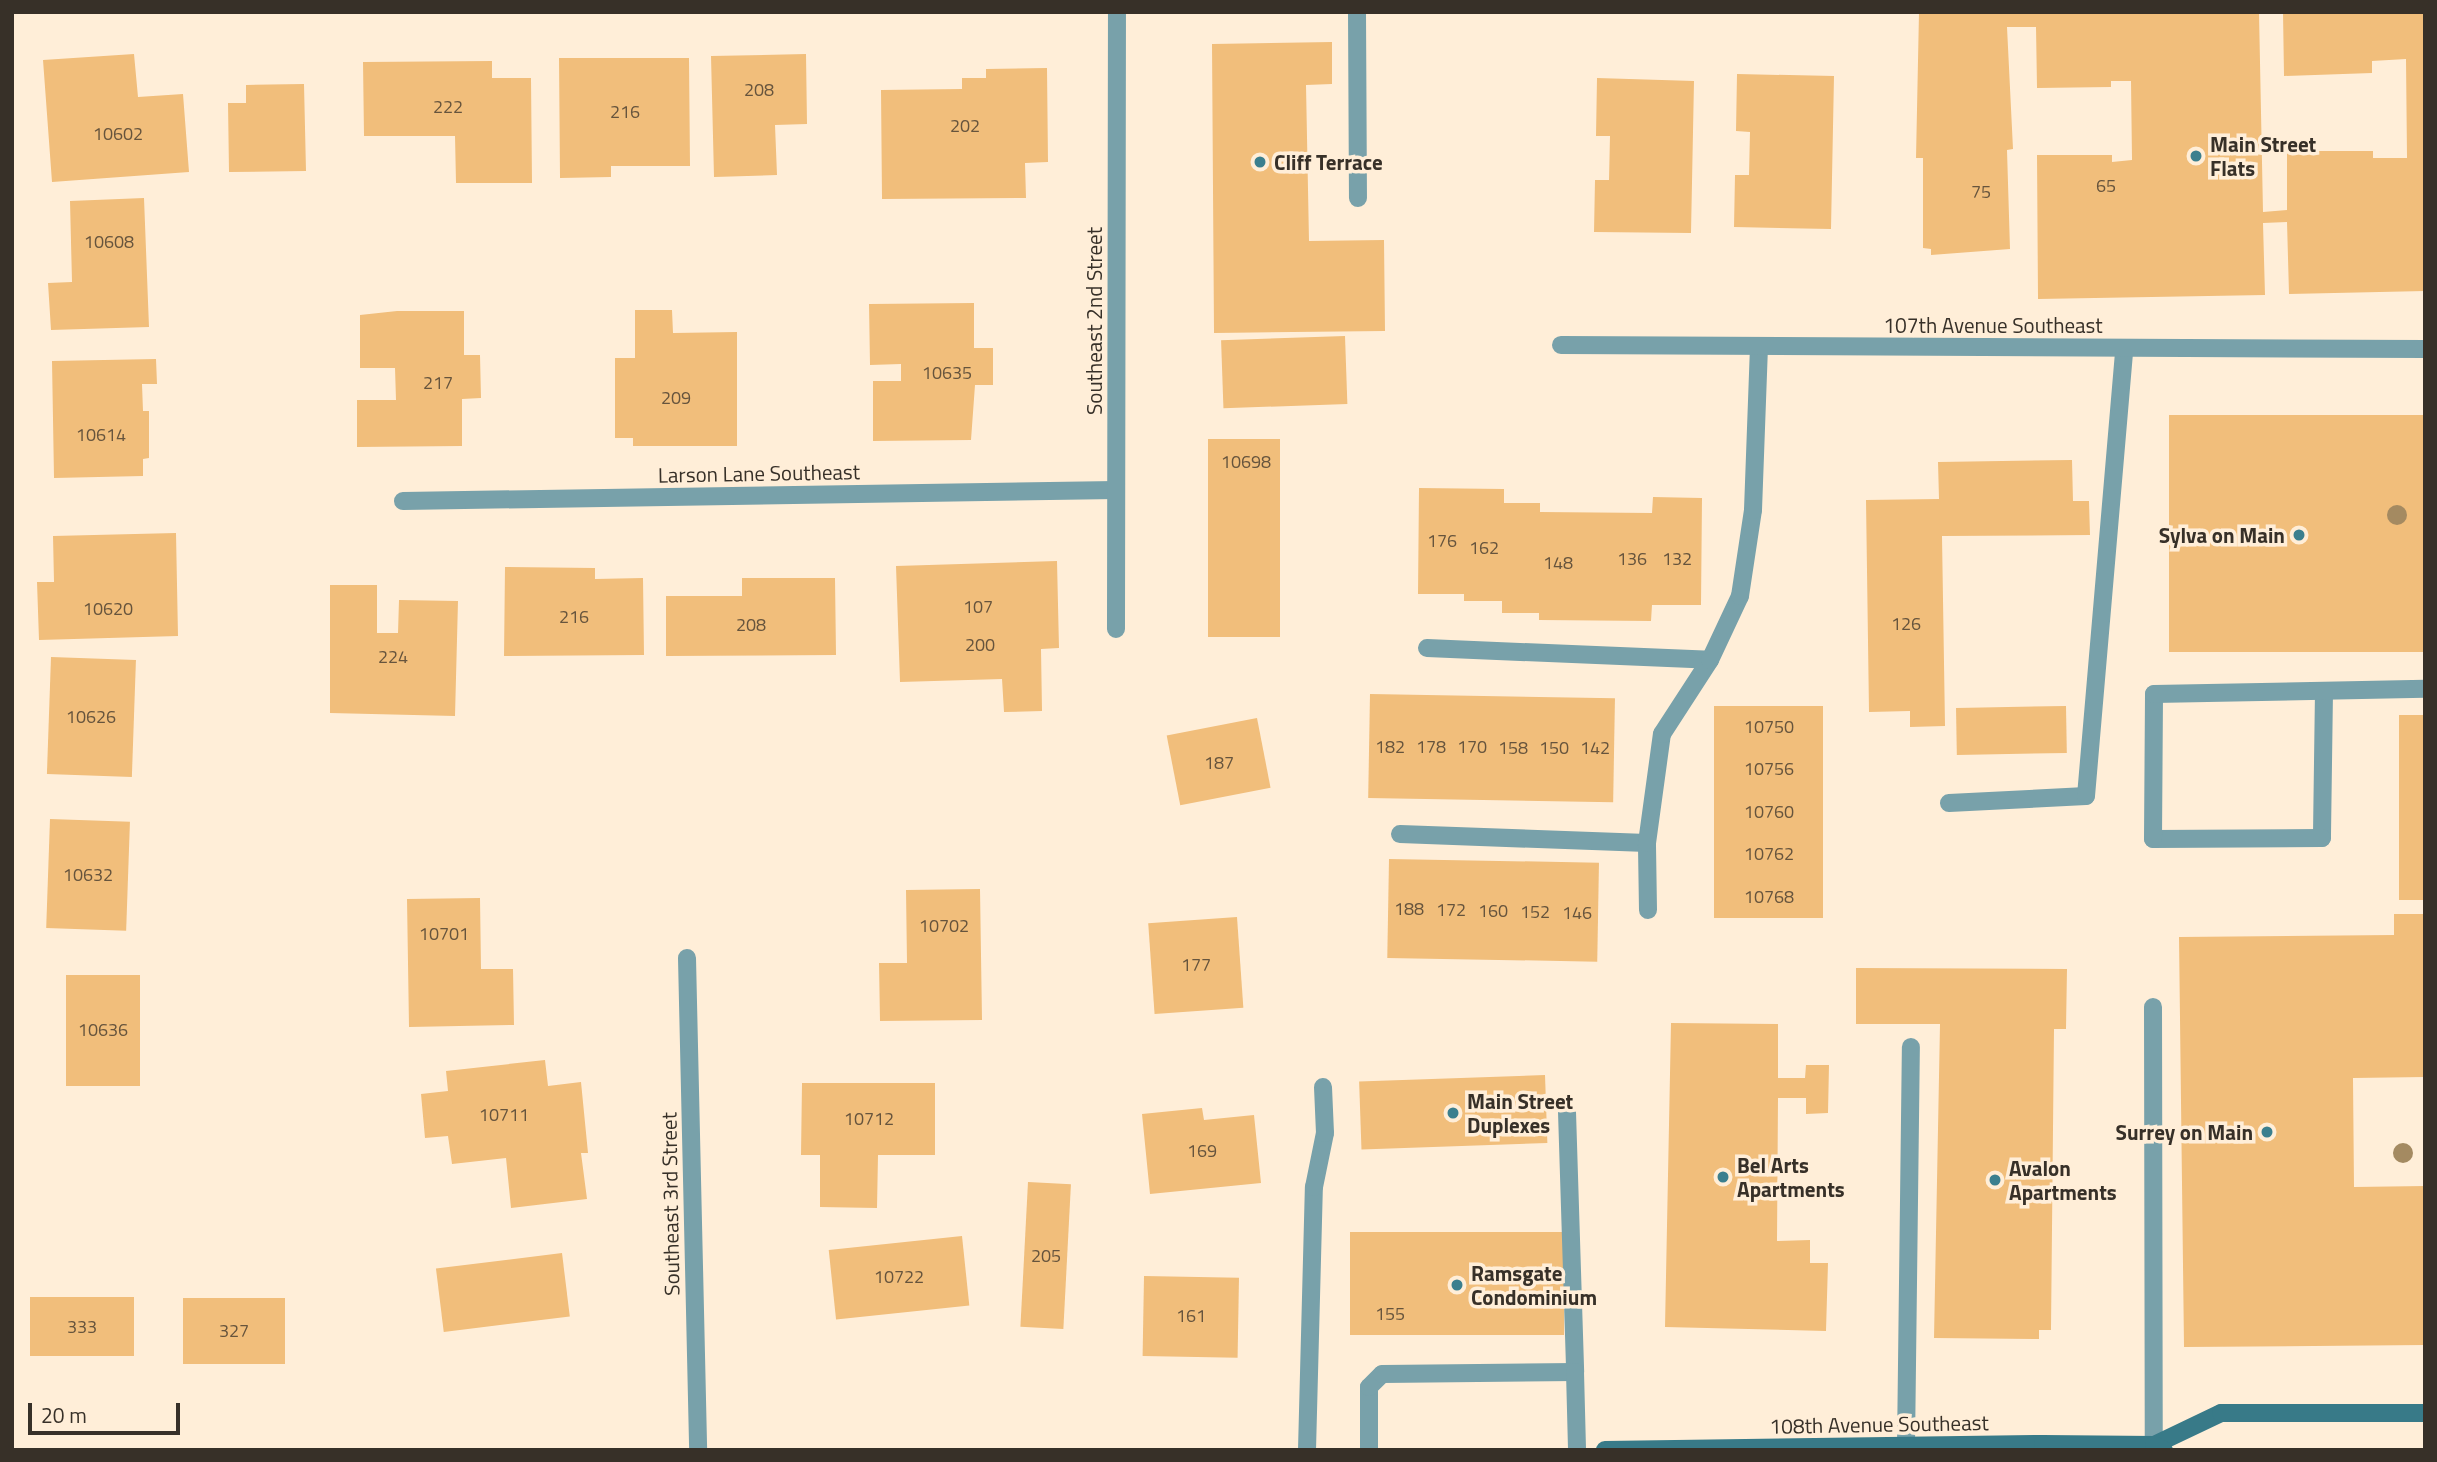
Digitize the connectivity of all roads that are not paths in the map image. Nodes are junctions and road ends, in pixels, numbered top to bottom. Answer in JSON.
{"nodes":[{"id":1,"x":1117,"y":12,"type":"edge"},
{"id":2,"x":1357,"y":12,"type":"edge"},
{"id":3,"x":1358,"y":198,"type":"dead end"},
{"id":4,"x":1561,"y":345,"type":"dead end"},
{"id":5,"x":1759,"y":347,"type":"junction"},
{"id":6,"x":2124,"y":349,"type":"junction"},
{"id":7,"x":2425,"y":349,"type":"edge"},
{"id":8,"x":1116,"y":490,"type":"junction"},
{"id":9,"x":403,"y":501,"type":"dead end"},
{"id":10,"x":1116,"y":629,"type":"dead end"},
{"id":11,"x":1427,"y":648,"type":"dead end"},
{"id":12,"x":1710,"y":660,"type":"junction"},
{"id":13,"x":2425,"y":689,"type":"edge"},
{"id":14,"x":2324,"y":691,"type":"junction"},
{"id":15,"x":1949,"y":803,"type":"dead end"},
{"id":16,"x":1400,"y":834,"type":"dead end"},
{"id":17,"x":1647,"y":843,"type":"junction"},
{"id":18,"x":1648,"y":909,"type":"dead end"},
{"id":19,"x":687,"y":958,"type":"dead end"},
{"id":20,"x":2153,"y":1007,"type":"dead end"},
{"id":21,"x":1911,"y":1047,"type":"dead end"},
{"id":22,"x":1323,"y":1087,"type":"dead end"},
{"id":23,"x":1567,"y":1112,"type":"dead end"},
{"id":24,"x":1575,"y":1372,"type":"junction"},
{"id":25,"x":2425,"y":1413,"type":"edge"},
{"id":26,"x":1906,"y":1446,"type":"junction"},
{"id":27,"x":2043,"y":1447,"type":"edge"},
{"id":28,"x":2159,"y":1447,"type":"edge"},
{"id":29,"x":698,"y":1450,"type":"edge"},
{"id":30,"x":1307,"y":1450,"type":"edge"},
{"id":31,"x":1369,"y":1450,"type":"edge"},
{"id":32,"x":1577,"y":1450,"type":"edge"},
{"id":33,"x":1605,"y":1450,"type":"edge"}],
"edges":[{"from":1,"to":8,"type":"street","name":"Southeast 2nd Street"},
{"from":2,"to":3,"type":"street"},
{"from":4,"to":5,"type":"street","name":"107th Avenue Southeast"},
{"from":5,"to":6,"type":"street","name":"107th Avenue Southeast"},
{"from":5,"to":12,"type":"street"},
{"from":6,"to":7,"type":"street","name":"107th Avenue Southeast"},
{"from":6,"to":15,"type":"street"},
{"from":8,"to":9,"type":"street","name":"Larson Lane Southeast"},
{"from":8,"to":10,"type":"street","name":"Southeast 2nd Street"},
{"from":11,"to":12,"type":"street"},
{"from":12,"to":17,"type":"street"},
{"from":13,"to":14,"type":"street"},
{"from":14,"to":14,"type":"street"},
{"from":16,"to":17,"type":"street"},
{"from":17,"to":18,"type":"street"},
{"from":19,"to":29,"type":"street","name":"Southeast 3rd Street"},
{"from":20,"to":28,"type":"street"},
{"from":21,"to":26,"type":"street"},
{"from":22,"to":30,"type":"street"},
{"from":23,"to":24,"type":"street"},
{"from":24,"to":31,"type":"street"},
{"from":24,"to":32,"type":"street"},
{"from":25,"to":28,"type":"street","name":"108th Avenue Southeast"},
{"from":26,"to":27,"type":"street","name":"108th Avenue Southeast"},
{"from":26,"to":33,"type":"street","name":"108th Avenue Southeast"},
{"from":27,"to":28,"type":"street","name":"108th Avenue Southeast"}]}
